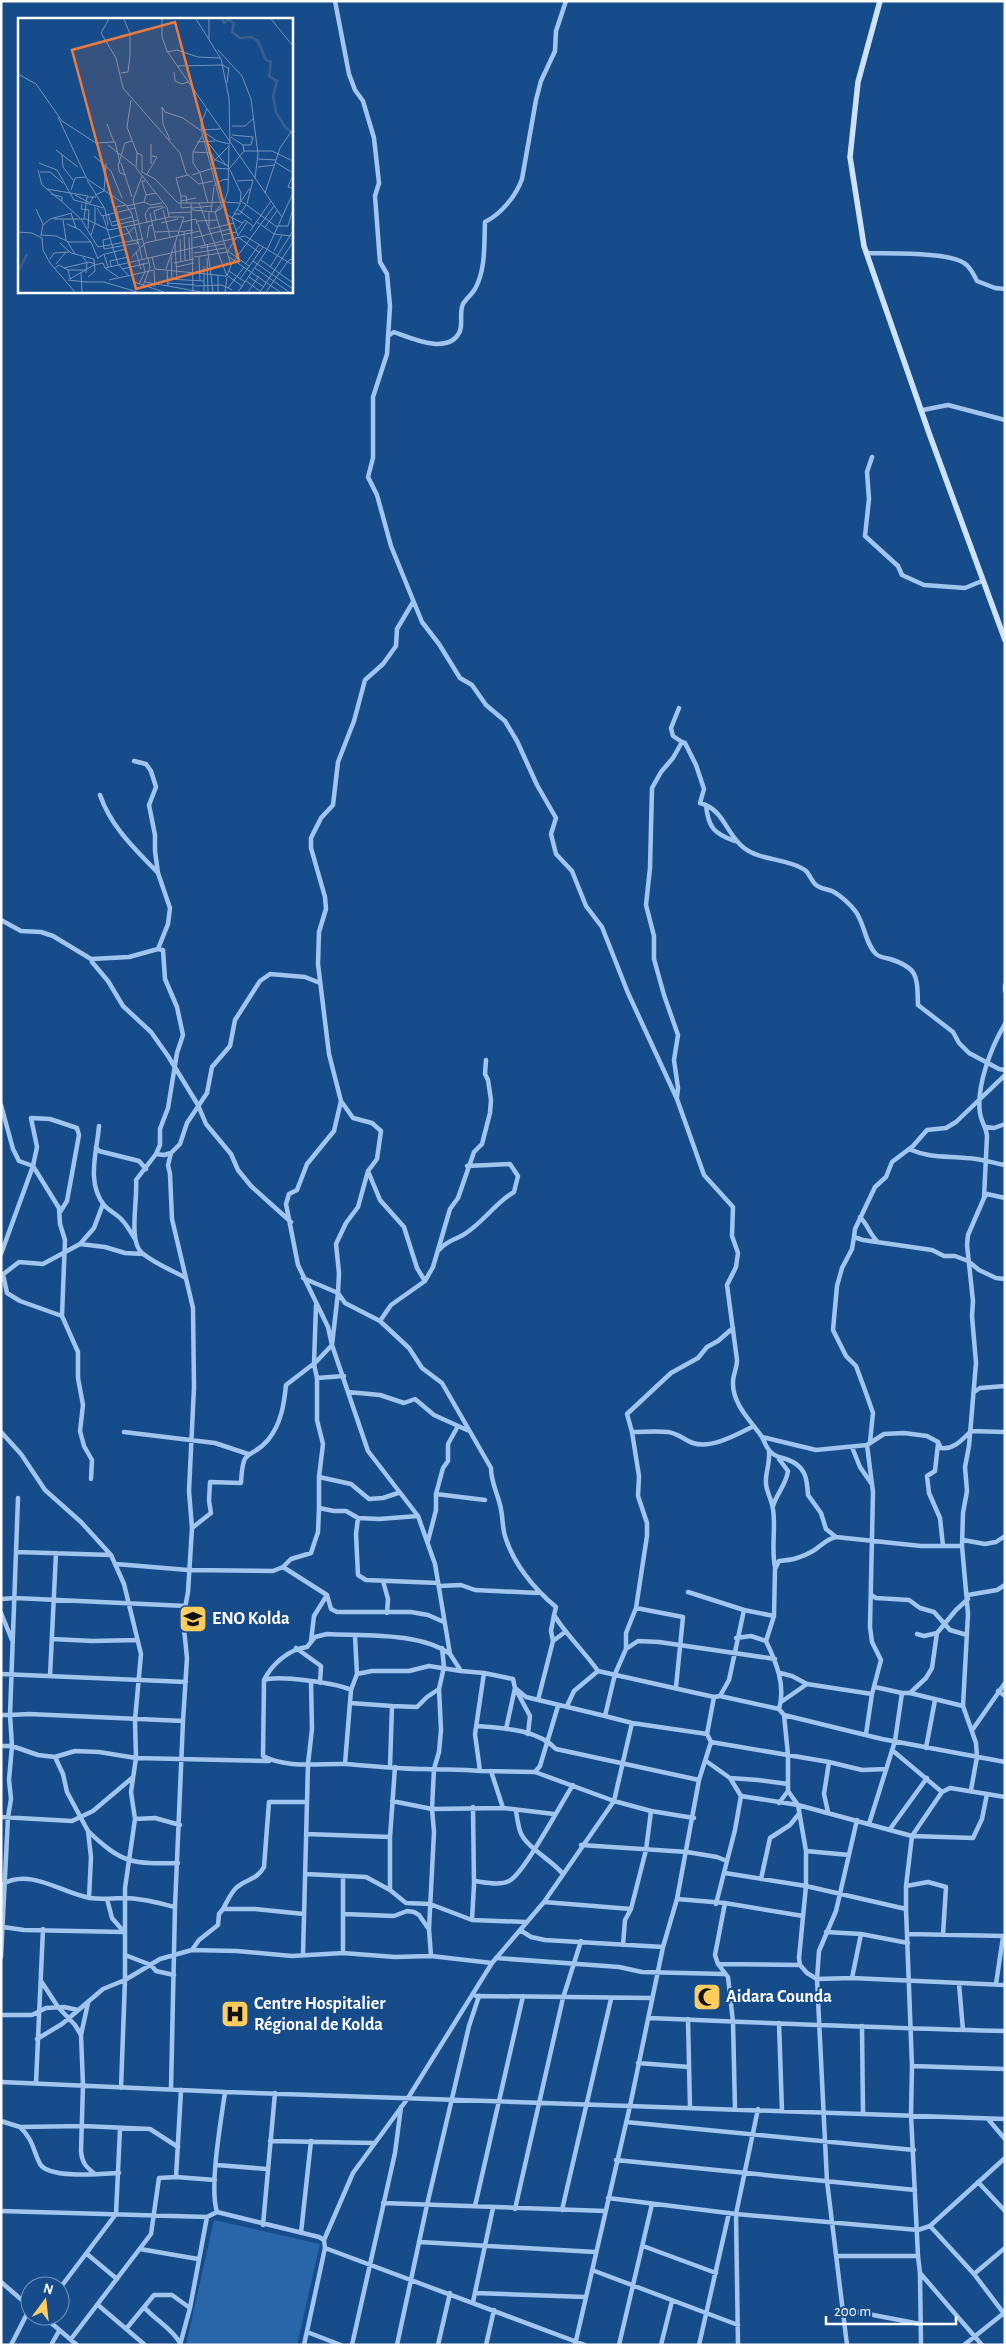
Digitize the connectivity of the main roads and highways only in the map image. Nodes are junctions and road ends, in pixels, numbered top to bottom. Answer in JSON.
{"nodes":[{"id":1,"x":880,"y":1,"type":"edge"},
{"id":2,"x":1005,"y":640,"type":"edge"}],
"edges":[{"from":1,"to":2,"type":"main road"}]}
